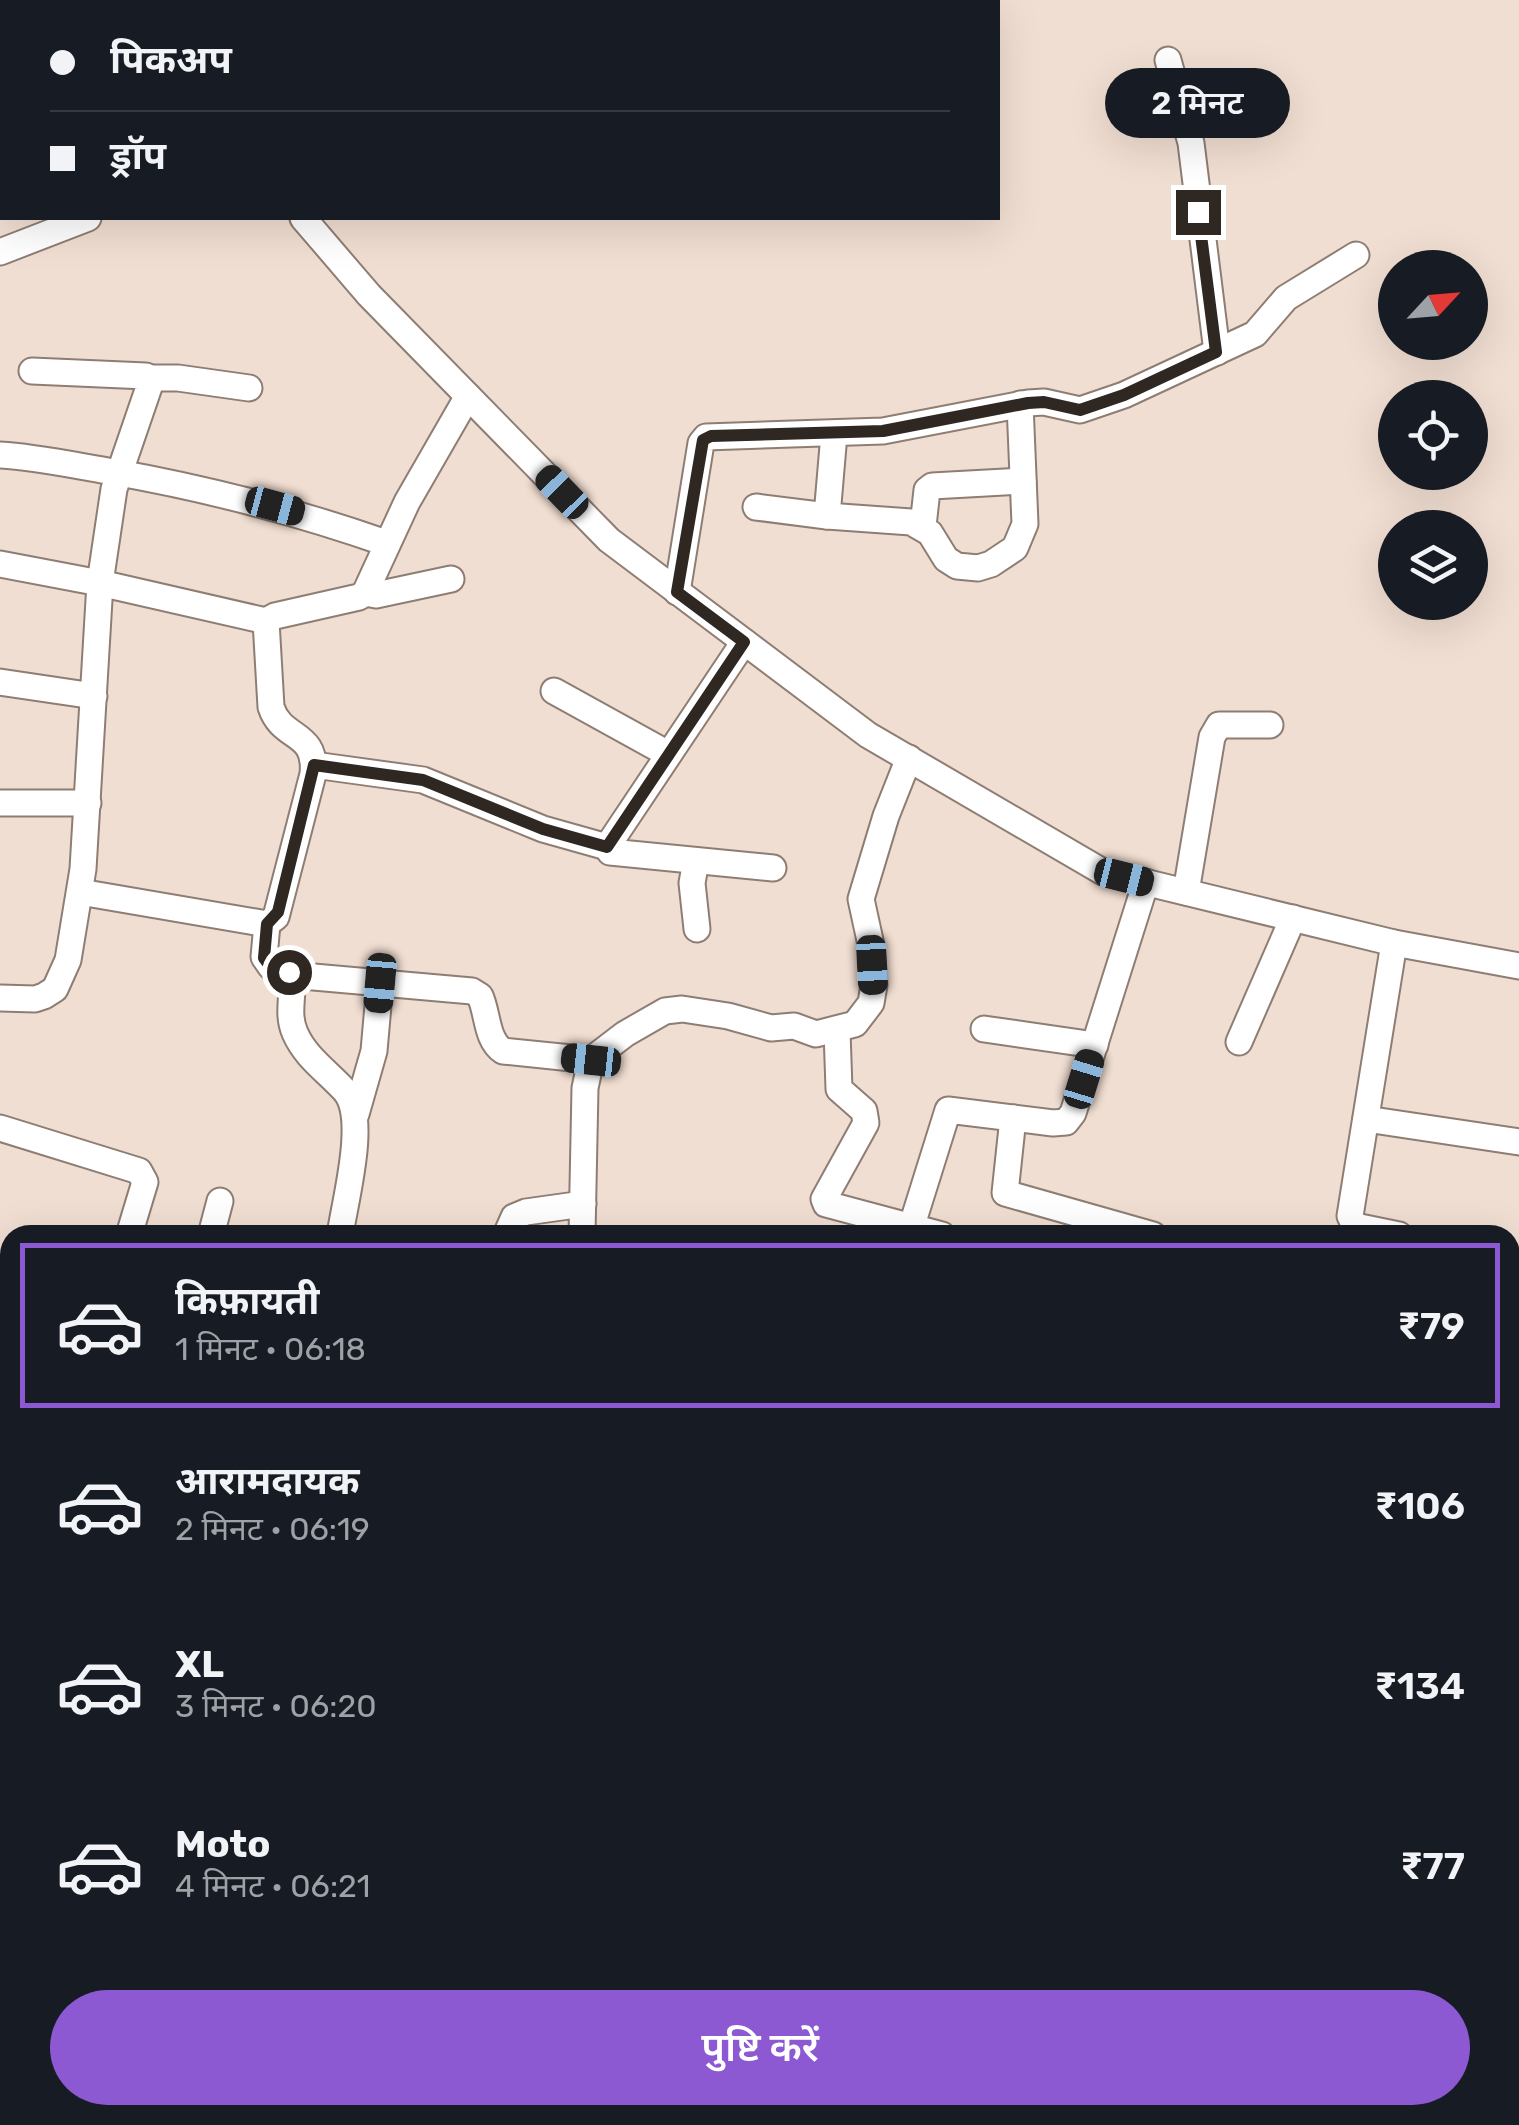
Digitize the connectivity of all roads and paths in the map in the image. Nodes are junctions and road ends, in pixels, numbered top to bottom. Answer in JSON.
{"nodes":[{"id":1,"x":1168,"y":60,"type":"dead end"},
{"id":2,"x":83,"y":220,"type":"edge"},
{"id":3,"x":306,"y":220,"type":"edge"},
{"id":4,"x":0,"y":252,"type":"edge"},
{"id":5,"x":1356,"y":255,"type":"dead end"},
{"id":6,"x":1216,"y":352,"type":"junction"},
{"id":7,"x":32,"y":370,"type":"dead end"},
{"id":8,"x":149,"y":378,"type":"junction"},
{"id":9,"x":249,"y":388,"type":"dead end"},
{"id":10,"x":468,"y":396,"type":"junction"},
{"id":11,"x":1020,"y":404,"type":"junction"},
{"id":12,"x":834,"y":434,"type":"junction"},
{"id":13,"x":0,"y":456,"type":"edge"},
{"id":14,"x":120,"y":473,"type":"junction"},
{"id":15,"x":1023,"y":481,"type":"junction"},
{"id":16,"x":756,"y":507,"type":"dead end"},
{"id":17,"x":827,"y":516,"type":"junction"},
{"id":18,"x":923,"y":526,"type":"junction"},
{"id":19,"x":386,"y":543,"type":"junction"},
{"id":20,"x":0,"y":564,"type":"edge"},
{"id":21,"x":451,"y":579,"type":"dead end"},
{"id":22,"x":100,"y":582,"type":"junction"},
{"id":23,"x":677,"y":592,"type":"junction"},
{"id":24,"x":365,"y":593,"type":"junction"},
{"id":25,"x":266,"y":621,"type":"junction"},
{"id":26,"x":744,"y":642,"type":"junction"},
{"id":27,"x":0,"y":682,"type":"edge"},
{"id":28,"x":554,"y":690,"type":"dead end"},
{"id":29,"x":94,"y":696,"type":"junction"},
{"id":30,"x":1270,"y":725,"type":"dead end"},
{"id":31,"x":668,"y":754,"type":"junction"},
{"id":32,"x":909,"y":758,"type":"junction"},
{"id":33,"x":314,"y":765,"type":"junction"},
{"id":34,"x":0,"y":803,"type":"edge"},
{"id":35,"x":88,"y":803,"type":"junction"},
{"id":36,"x":607,"y":847,"type":"junction"},
{"id":37,"x":696,"y":861,"type":"junction"},
{"id":38,"x":773,"y":868,"type":"dead end"},
{"id":39,"x":1146,"y":882,"type":"junction"},
{"id":40,"x":80,"y":892,"type":"junction"},
{"id":41,"x":1186,"y":892,"type":"junction"},
{"id":42,"x":1293,"y":918,"type":"junction"},
{"id":43,"x":267,"y":924,"type":"junction"},
{"id":44,"x":698,"y":929,"type":"dead end"},
{"id":45,"x":1394,"y":943,"type":"junction"},
{"id":46,"x":1519,"y":966,"type":"edge"},
{"id":47,"x":291,"y":976,"type":"junction"},
{"id":48,"x":380,"y":983,"type":"junction"},
{"id":49,"x":0,"y":998,"type":"edge"},
{"id":50,"x":984,"y":1029,"type":"dead end"},
{"id":51,"x":837,"y":1031,"type":"junction"},
{"id":52,"x":1239,"y":1042,"type":"dead end"},
{"id":53,"x":1095,"y":1044,"type":"junction"},
{"id":54,"x":591,"y":1060,"type":"junction"},
{"id":55,"x":356,"y":1114,"type":"junction"},
{"id":56,"x":1013,"y":1118,"type":"junction"},
{"id":57,"x":1366,"y":1119,"type":"junction"},
{"id":58,"x":0,"y":1128,"type":"edge"},
{"id":59,"x":1519,"y":1142,"type":"edge"},
{"id":60,"x":220,"y":1201,"type":"dead end"},
{"id":61,"x":582,"y":1204,"type":"junction"},
{"id":62,"x":132,"y":1225,"type":"edge"},
{"id":63,"x":214,"y":1225,"type":"edge"},
{"id":64,"x":341,"y":1225,"type":"edge"},
{"id":65,"x":510,"y":1225,"type":"edge"},
{"id":66,"x":582,"y":1225,"type":"edge"},
{"id":67,"x":905,"y":1225,"type":"edge"},
{"id":68,"x":928,"y":1225,"type":"edge"},
{"id":69,"x":1118,"y":1225,"type":"edge"},
{"id":70,"x":1354,"y":1225,"type":"edge"}],
"edges":[{"from":1,"to":6,"type":"street"},
{"from":2,"to":4,"type":"street"},
{"from":3,"to":10,"type":"street"},
{"from":5,"to":6,"type":"street"},
{"from":6,"to":11,"type":"street"},
{"from":7,"to":8,"type":"street"},
{"from":8,"to":9,"type":"street"},
{"from":8,"to":14,"type":"street"},
{"from":10,"to":19,"type":"street"},
{"from":10,"to":23,"type":"street"},
{"from":11,"to":12,"type":"street"},
{"from":11,"to":15,"type":"street"},
{"from":12,"to":17,"type":"street"},
{"from":12,"to":23,"type":"street"},
{"from":13,"to":14,"type":"street"},
{"from":14,"to":19,"type":"street"},
{"from":14,"to":22,"type":"street"},
{"from":15,"to":18,"type":"street"},
{"from":15,"to":18,"type":"street"},
{"from":16,"to":17,"type":"street"},
{"from":17,"to":18,"type":"street"},
{"from":19,"to":24,"type":"street"},
{"from":20,"to":22,"type":"street"},
{"from":21,"to":24,"type":"street"},
{"from":22,"to":25,"type":"street"},
{"from":22,"to":29,"type":"street"},
{"from":23,"to":26,"type":"street"},
{"from":24,"to":25,"type":"street"},
{"from":25,"to":33,"type":"street"},
{"from":26,"to":31,"type":"street"},
{"from":26,"to":32,"type":"street"},
{"from":27,"to":29,"type":"street"},
{"from":28,"to":31,"type":"street"},
{"from":29,"to":35,"type":"street"},
{"from":30,"to":41,"type":"street"},
{"from":31,"to":36,"type":"street"},
{"from":32,"to":39,"type":"street"},
{"from":32,"to":51,"type":"street"},
{"from":33,"to":36,"type":"street"},
{"from":33,"to":43,"type":"street"},
{"from":34,"to":35,"type":"street"},
{"from":35,"to":40,"type":"street"},
{"from":36,"to":37,"type":"street"},
{"from":37,"to":38,"type":"street"},
{"from":37,"to":44,"type":"street"},
{"from":39,"to":41,"type":"street"},
{"from":39,"to":53,"type":"street"},
{"from":40,"to":43,"type":"street"},
{"from":40,"to":49,"type":"street"},
{"from":41,"to":42,"type":"street"},
{"from":42,"to":45,"type":"street"},
{"from":42,"to":52,"type":"street"},
{"from":43,"to":47,"type":"street"},
{"from":45,"to":46,"type":"street"},
{"from":45,"to":57,"type":"street"},
{"from":47,"to":48,"type":"street"},
{"from":47,"to":55,"type":"street"},
{"from":48,"to":54,"type":"street"},
{"from":48,"to":55,"type":"street"},
{"from":50,"to":53,"type":"street"},
{"from":51,"to":54,"type":"street"},
{"from":51,"to":67,"type":"street"},
{"from":53,"to":56,"type":"street"},
{"from":54,"to":61,"type":"street"},
{"from":55,"to":64,"type":"street"},
{"from":56,"to":68,"type":"street"},
{"from":56,"to":69,"type":"street"},
{"from":57,"to":59,"type":"street"},
{"from":57,"to":70,"type":"street"},
{"from":58,"to":62,"type":"street"},
{"from":60,"to":63,"type":"street"},
{"from":61,"to":65,"type":"street"},
{"from":61,"to":66,"type":"street"}]}
